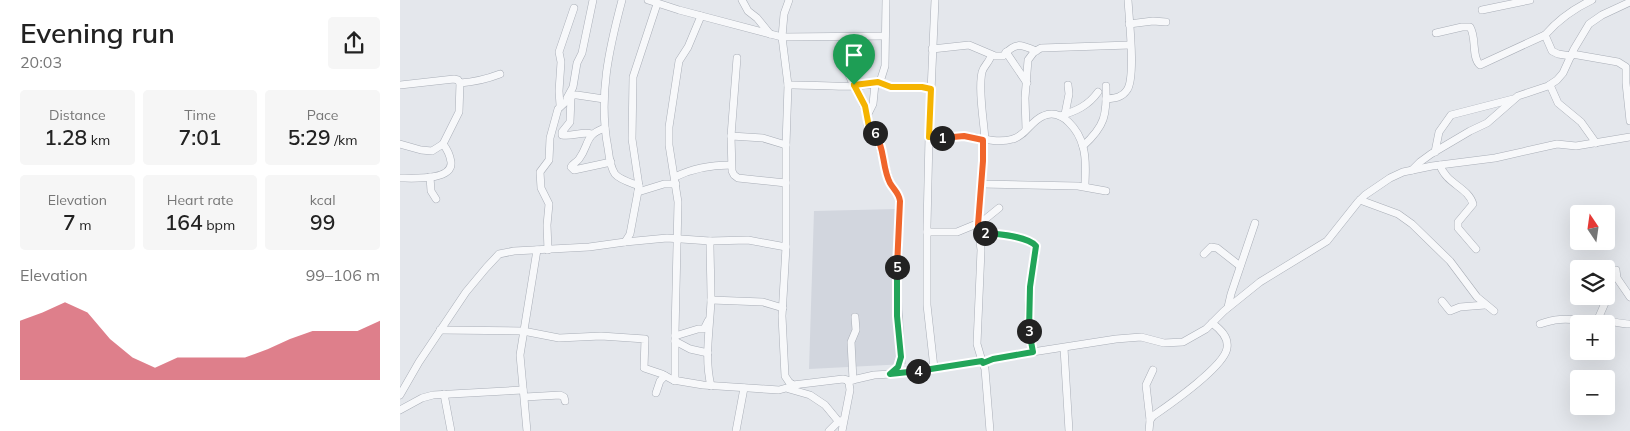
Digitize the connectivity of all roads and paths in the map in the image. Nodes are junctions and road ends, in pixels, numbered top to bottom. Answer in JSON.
{"nodes":[{"id":1,"x":593,"y":0,"type":"edge"},
{"id":2,"x":622,"y":0,"type":"edge"},
{"id":3,"x":648,"y":0,"type":"edge"},
{"id":4,"x":742,"y":0,"type":"edge"},
{"id":5,"x":788,"y":0,"type":"edge"},
{"id":6,"x":886,"y":0,"type":"edge"},
{"id":7,"x":935,"y":0,"type":"edge"},
{"id":8,"x":1128,"y":0,"type":"edge"},
{"id":9,"x":1530,"y":0,"type":"edge"},
{"id":10,"x":1592,"y":0,"type":"edge"},
{"id":11,"x":1630,"y":2,"type":"edge"},
{"id":12,"x":657,"y":4,"type":"junction"},
{"id":13,"x":574,"y":8,"type":"dead end"},
{"id":14,"x":1482,"y":10,"type":"dead end"},
{"id":15,"x":701,"y":16,"type":"junction"},
{"id":16,"x":1166,"y":22,"type":"dead end"},
{"id":17,"x":1130,"y":24,"type":"junction"},
{"id":18,"x":1436,"y":33,"type":"dead end"},
{"id":19,"x":770,"y":34,"type":"junction"},
{"id":20,"x":1545,"y":35,"type":"junction"},
{"id":21,"x":885,"y":36,"type":"junction"},
{"id":22,"x":782,"y":37,"type":"junction"},
{"id":23,"x":1130,"y":45,"type":"junction"},
{"id":24,"x":932,"y":49,"type":"junction"},
{"id":25,"x":1036,"y":51,"type":"junction"},
{"id":26,"x":1006,"y":52,"type":"junction"},
{"id":27,"x":991,"y":55,"type":"junction"},
{"id":28,"x":1571,"y":55,"type":"junction"},
{"id":29,"x":737,"y":58,"type":"dead end"},
{"id":30,"x":844,"y":62,"type":"dead end"},
{"id":31,"x":500,"y":74,"type":"dead end"},
{"id":32,"x":460,"y":83,"type":"junction"},
{"id":33,"x":876,"y":83,"type":"junction"},
{"id":34,"x":1027,"y":83,"type":"junction"},
{"id":35,"x":400,"y":85,"type":"edge"},
{"id":36,"x":788,"y":85,"type":"junction"},
{"id":37,"x":854,"y":85,"type":"junction"},
{"id":38,"x":1068,"y":85,"type":"dead end"},
{"id":39,"x":1550,"y":85,"type":"junction"},
{"id":40,"x":1106,"y":86,"type":"dead end"},
{"id":41,"x":931,"y":89,"type":"junction"},
{"id":42,"x":1098,"y":92,"type":"dead end"},
{"id":43,"x":604,"y":98,"type":"junction"},
{"id":44,"x":1516,"y":98,"type":"junction"},
{"id":45,"x":1106,"y":99,"type":"junction"},
{"id":46,"x":566,"y":101,"type":"junction"},
{"id":47,"x":1062,"y":115,"type":"junction"},
{"id":48,"x":867,"y":116,"type":"junction"},
{"id":49,"x":1630,"y":121,"type":"edge"},
{"id":50,"x":605,"y":128,"type":"junction"},
{"id":51,"x":1026,"y":129,"type":"junction"},
{"id":52,"x":592,"y":134,"type":"junction"},
{"id":53,"x":731,"y":136,"type":"junction"},
{"id":54,"x":929,"y":137,"type":"junction"},
{"id":55,"x":1630,"y":137,"type":"edge"},
{"id":56,"x":984,"y":140,"type":"junction"},
{"id":57,"x":1596,"y":143,"type":"junction"},
{"id":58,"x":400,"y":144,"type":"edge"},
{"id":59,"x":443,"y":144,"type":"junction"},
{"id":60,"x":786,"y":145,"type":"junction"},
{"id":61,"x":1083,"y":146,"type":"junction"},
{"id":62,"x":1435,"y":152,"type":"junction"},
{"id":63,"x":611,"y":162,"type":"junction"},
{"id":64,"x":731,"y":165,"type":"junction"},
{"id":65,"x":1440,"y":165,"type":"junction"},
{"id":66,"x":1412,"y":170,"type":"junction"},
{"id":67,"x":430,"y":177,"type":"junction"},
{"id":68,"x":400,"y":178,"type":"edge"},
{"id":69,"x":676,"y":181,"type":"junction"},
{"id":70,"x":786,"y":184,"type":"junction"},
{"id":71,"x":981,"y":184,"type":"junction"},
{"id":72,"x":1085,"y":186,"type":"junction"},
{"id":73,"x":638,"y":189,"type":"junction"},
{"id":74,"x":1106,"y":191,"type":"dead end"},
{"id":75,"x":436,"y":199,"type":"dead end"},
{"id":76,"x":1360,"y":200,"type":"junction"},
{"id":77,"x":999,"y":208,"type":"dead end"},
{"id":78,"x":1256,"y":223,"type":"dead end"},
{"id":79,"x":979,"y":227,"type":"junction"},
{"id":80,"x":927,"y":232,"type":"junction"},
{"id":81,"x":677,"y":238,"type":"junction"},
{"id":82,"x":710,"y":240,"type":"junction"},
{"id":83,"x":626,"y":242,"type":"junction"},
{"id":84,"x":786,"y":247,"type":"junction"},
{"id":85,"x":1476,"y":249,"type":"dead end"},
{"id":86,"x":537,"y":250,"type":"junction"},
{"id":87,"x":548,"y":250,"type":"junction"},
{"id":88,"x":1204,"y":254,"type":"dead end"},
{"id":89,"x":1240,"y":266,"type":"junction"},
{"id":90,"x":1616,"y":270,"type":"dead end"},
{"id":91,"x":1630,"y":297,"type":"edge"},
{"id":92,"x":711,"y":300,"type":"junction"},
{"id":93,"x":1442,"y":301,"type":"dead end"},
{"id":94,"x":1485,"y":305,"type":"junction"},
{"id":95,"x":1228,"y":307,"type":"junction"},
{"id":96,"x":783,"y":308,"type":"junction"},
{"id":97,"x":1494,"y":310,"type":"dead end"},
{"id":98,"x":709,"y":318,"type":"junction"},
{"id":99,"x":855,"y":318,"type":"dead end"},
{"id":100,"x":1570,"y":320,"type":"edge"},
{"id":101,"x":1212,"y":322,"type":"junction"},
{"id":102,"x":1615,"y":322,"type":"edge"},
{"id":103,"x":1540,"y":324,"type":"dead end"},
{"id":104,"x":1630,"y":324,"type":"edge"},
{"id":105,"x":440,"y":330,"type":"junction"},
{"id":106,"x":524,"y":332,"type":"junction"},
{"id":107,"x":675,"y":339,"type":"junction"},
{"id":108,"x":1064,"y":348,"type":"junction"},
{"id":109,"x":1033,"y":352,"type":"junction"},
{"id":110,"x":708,"y":353,"type":"junction"},
{"id":111,"x":982,"y":362,"type":"junction"},
{"id":112,"x":934,"y":368,"type":"junction"},
{"id":113,"x":1153,"y":370,"type":"dead end"},
{"id":114,"x":890,"y":374,"type":"junction"},
{"id":115,"x":666,"y":376,"type":"junction"},
{"id":116,"x":850,"y":380,"type":"junction"},
{"id":117,"x":675,"y":381,"type":"junction"},
{"id":118,"x":798,"y":385,"type":"junction"},
{"id":119,"x":711,"y":386,"type":"junction"},
{"id":120,"x":744,"y":388,"type":"junction"},
{"id":121,"x":789,"y":388,"type":"junction"},
{"id":122,"x":656,"y":392,"type":"dead end"},
{"id":123,"x":524,"y":393,"type":"junction"},
{"id":124,"x":444,"y":394,"type":"junction"},
{"id":125,"x":400,"y":396,"type":"edge"},
{"id":126,"x":565,"y":401,"type":"dead end"},
{"id":127,"x":400,"y":410,"type":"edge"},
{"id":128,"x":1150,"y":420,"type":"junction"},
{"id":129,"x":842,"y":421,"type":"junction"},
{"id":130,"x":451,"y":431,"type":"edge"},
{"id":131,"x":527,"y":431,"type":"edge"},
{"id":132,"x":736,"y":431,"type":"edge"},
{"id":133,"x":829,"y":431,"type":"edge"},
{"id":134,"x":842,"y":431,"type":"edge"},
{"id":135,"x":990,"y":431,"type":"edge"},
{"id":136,"x":1069,"y":431,"type":"edge"},
{"id":137,"x":1150,"y":431,"type":"edge"}],
"edges":[{"from":1,"to":46,"type":"street"},
{"from":2,"to":43,"type":"street"},
{"from":3,"to":12,"type":"street"},
{"from":4,"to":19,"type":"street"},
{"from":5,"to":22,"type":"street"},
{"from":6,"to":21,"type":"street"},
{"from":7,"to":24,"type":"street"},
{"from":8,"to":17,"type":"street"},
{"from":9,"to":14,"type":"street"},
{"from":10,"to":20,"type":"street"},
{"from":11,"to":28,"type":"street"},
{"from":12,"to":15,"type":"street"},
{"from":12,"to":73,"type":"street"},
{"from":13,"to":46,"type":"street"},
{"from":15,"to":19,"type":"street"},
{"from":15,"to":69,"type":"street"},
{"from":16,"to":17,"type":"street"},
{"from":17,"to":23,"type":"street"},
{"from":18,"to":20,"type":"street"},
{"from":19,"to":22,"type":"street"},
{"from":20,"to":28,"type":"street"},
{"from":21,"to":22,"type":"street"},
{"from":21,"to":33,"type":"street"},
{"from":22,"to":36,"type":"street"},
{"from":23,"to":25,"type":"street"},
{"from":23,"to":45,"type":"street"},
{"from":24,"to":27,"type":"street"},
{"from":24,"to":41,"type":"street"},
{"from":25,"to":26,"type":"street"},
{"from":25,"to":34,"type":"street"},
{"from":26,"to":27,"type":"street"},
{"from":26,"to":34,"type":"street"},
{"from":27,"to":56,"type":"street"},
{"from":28,"to":39,"type":"street"},
{"from":28,"to":49,"type":"street"},
{"from":29,"to":53,"type":"street"},
{"from":30,"to":37,"type":"street"},
{"from":31,"to":32,"type":"street"},
{"from":32,"to":35,"type":"street"},
{"from":32,"to":59,"type":"street"},
{"from":33,"to":37,"type":"street"},
{"from":33,"to":41,"type":"street"},
{"from":33,"to":48,"type":"street"},
{"from":34,"to":51,"type":"street"},
{"from":36,"to":37,"type":"street"},
{"from":36,"to":60,"type":"street"},
{"from":37,"to":48,"type":"street"},
{"from":38,"to":47,"type":"street"},
{"from":39,"to":44,"type":"street"},
{"from":39,"to":57,"type":"street"},
{"from":40,"to":45,"type":"street"},
{"from":41,"to":54,"type":"street"},
{"from":42,"to":47,"type":"street"},
{"from":43,"to":46,"type":"street"},
{"from":43,"to":50,"type":"street"},
{"from":44,"to":62,"type":"street"},
{"from":44,"to":62,"type":"street"},
{"from":45,"to":61,"type":"street"},
{"from":46,"to":52,"type":"street"},
{"from":46,"to":87,"type":"street"},
{"from":47,"to":51,"type":"street"},
{"from":47,"to":61,"type":"street"},
{"from":48,"to":114,"type":"street"},
{"from":50,"to":52,"type":"street"},
{"from":50,"to":63,"type":"street"},
{"from":51,"to":56,"type":"street"},
{"from":52,"to":63,"type":"street"},
{"from":53,"to":60,"type":"street"},
{"from":53,"to":64,"type":"street"},
{"from":54,"to":56,"type":"street"},
{"from":54,"to":80,"type":"street"},
{"from":55,"to":57,"type":"street"},
{"from":56,"to":71,"type":"street"},
{"from":57,"to":65,"type":"street"},
{"from":58,"to":59,"type":"street"},
{"from":59,"to":67,"type":"street"},
{"from":60,"to":70,"type":"street"},
{"from":61,"to":72,"type":"street"},
{"from":62,"to":66,"type":"street"},
{"from":63,"to":73,"type":"street"},
{"from":64,"to":69,"type":"street"},
{"from":64,"to":70,"type":"street"},
{"from":65,"to":66,"type":"street"},
{"from":65,"to":85,"type":"street"},
{"from":66,"to":76,"type":"street"},
{"from":67,"to":68,"type":"street"},
{"from":67,"to":75,"type":"street"},
{"from":69,"to":73,"type":"street"},
{"from":69,"to":81,"type":"street"},
{"from":70,"to":84,"type":"street"},
{"from":71,"to":72,"type":"street"},
{"from":71,"to":79,"type":"street"},
{"from":72,"to":74,"type":"street"},
{"from":73,"to":83,"type":"street"},
{"from":76,"to":94,"type":"street"},
{"from":76,"to":95,"type":"street"},
{"from":77,"to":79,"type":"street"},
{"from":78,"to":89,"type":"street"},
{"from":79,"to":80,"type":"street"},
{"from":79,"to":109,"type":"street"},
{"from":79,"to":111,"type":"street"},
{"from":80,"to":112,"type":"street"},
{"from":81,"to":82,"type":"street"},
{"from":81,"to":83,"type":"street"},
{"from":81,"to":107,"type":"street"},
{"from":82,"to":84,"type":"street"},
{"from":82,"to":92,"type":"street"},
{"from":83,"to":87,"type":"street"},
{"from":84,"to":96,"type":"street"},
{"from":86,"to":87,"type":"street"},
{"from":86,"to":105,"type":"street"},
{"from":86,"to":106,"type":"street"},
{"from":88,"to":89,"type":"street"},
{"from":89,"to":95,"type":"street"},
{"from":90,"to":91,"type":"street"},
{"from":92,"to":96,"type":"street"},
{"from":92,"to":98,"type":"street"},
{"from":93,"to":94,"type":"street"},
{"from":94,"to":97,"type":"street"},
{"from":95,"to":101,"type":"street"},
{"from":96,"to":118,"type":"street"},
{"from":98,"to":107,"type":"street"},
{"from":98,"to":110,"type":"street"},
{"from":99,"to":116,"type":"street"},
{"from":100,"to":103,"type":"street"},
{"from":101,"to":108,"type":"street"},
{"from":101,"to":128,"type":"street"},
{"from":102,"to":104,"type":"street"},
{"from":105,"to":106,"type":"street"},
{"from":105,"to":125,"type":"street"},
{"from":106,"to":115,"type":"street"},
{"from":106,"to":123,"type":"street"},
{"from":107,"to":110,"type":"street"},
{"from":107,"to":117,"type":"street"},
{"from":108,"to":109,"type":"street"},
{"from":108,"to":136,"type":"street"},
{"from":109,"to":111,"type":"street"},
{"from":110,"to":119,"type":"street"},
{"from":111,"to":112,"type":"street"},
{"from":111,"to":135,"type":"street"},
{"from":112,"to":114,"type":"street"},
{"from":113,"to":128,"type":"street"},
{"from":114,"to":116,"type":"street"},
{"from":115,"to":117,"type":"street"},
{"from":115,"to":122,"type":"street"},
{"from":116,"to":118,"type":"street"},
{"from":116,"to":129,"type":"street"},
{"from":117,"to":119,"type":"street"},
{"from":118,"to":121,"type":"street"},
{"from":119,"to":120,"type":"street"},
{"from":120,"to":121,"type":"street"},
{"from":120,"to":132,"type":"street"},
{"from":121,"to":129,"type":"street"},
{"from":123,"to":124,"type":"street"},
{"from":123,"to":126,"type":"street"},
{"from":123,"to":131,"type":"street"},
{"from":124,"to":127,"type":"street"},
{"from":124,"to":130,"type":"street"},
{"from":128,"to":137,"type":"street"},
{"from":129,"to":133,"type":"street"},
{"from":129,"to":134,"type":"street"}]}
